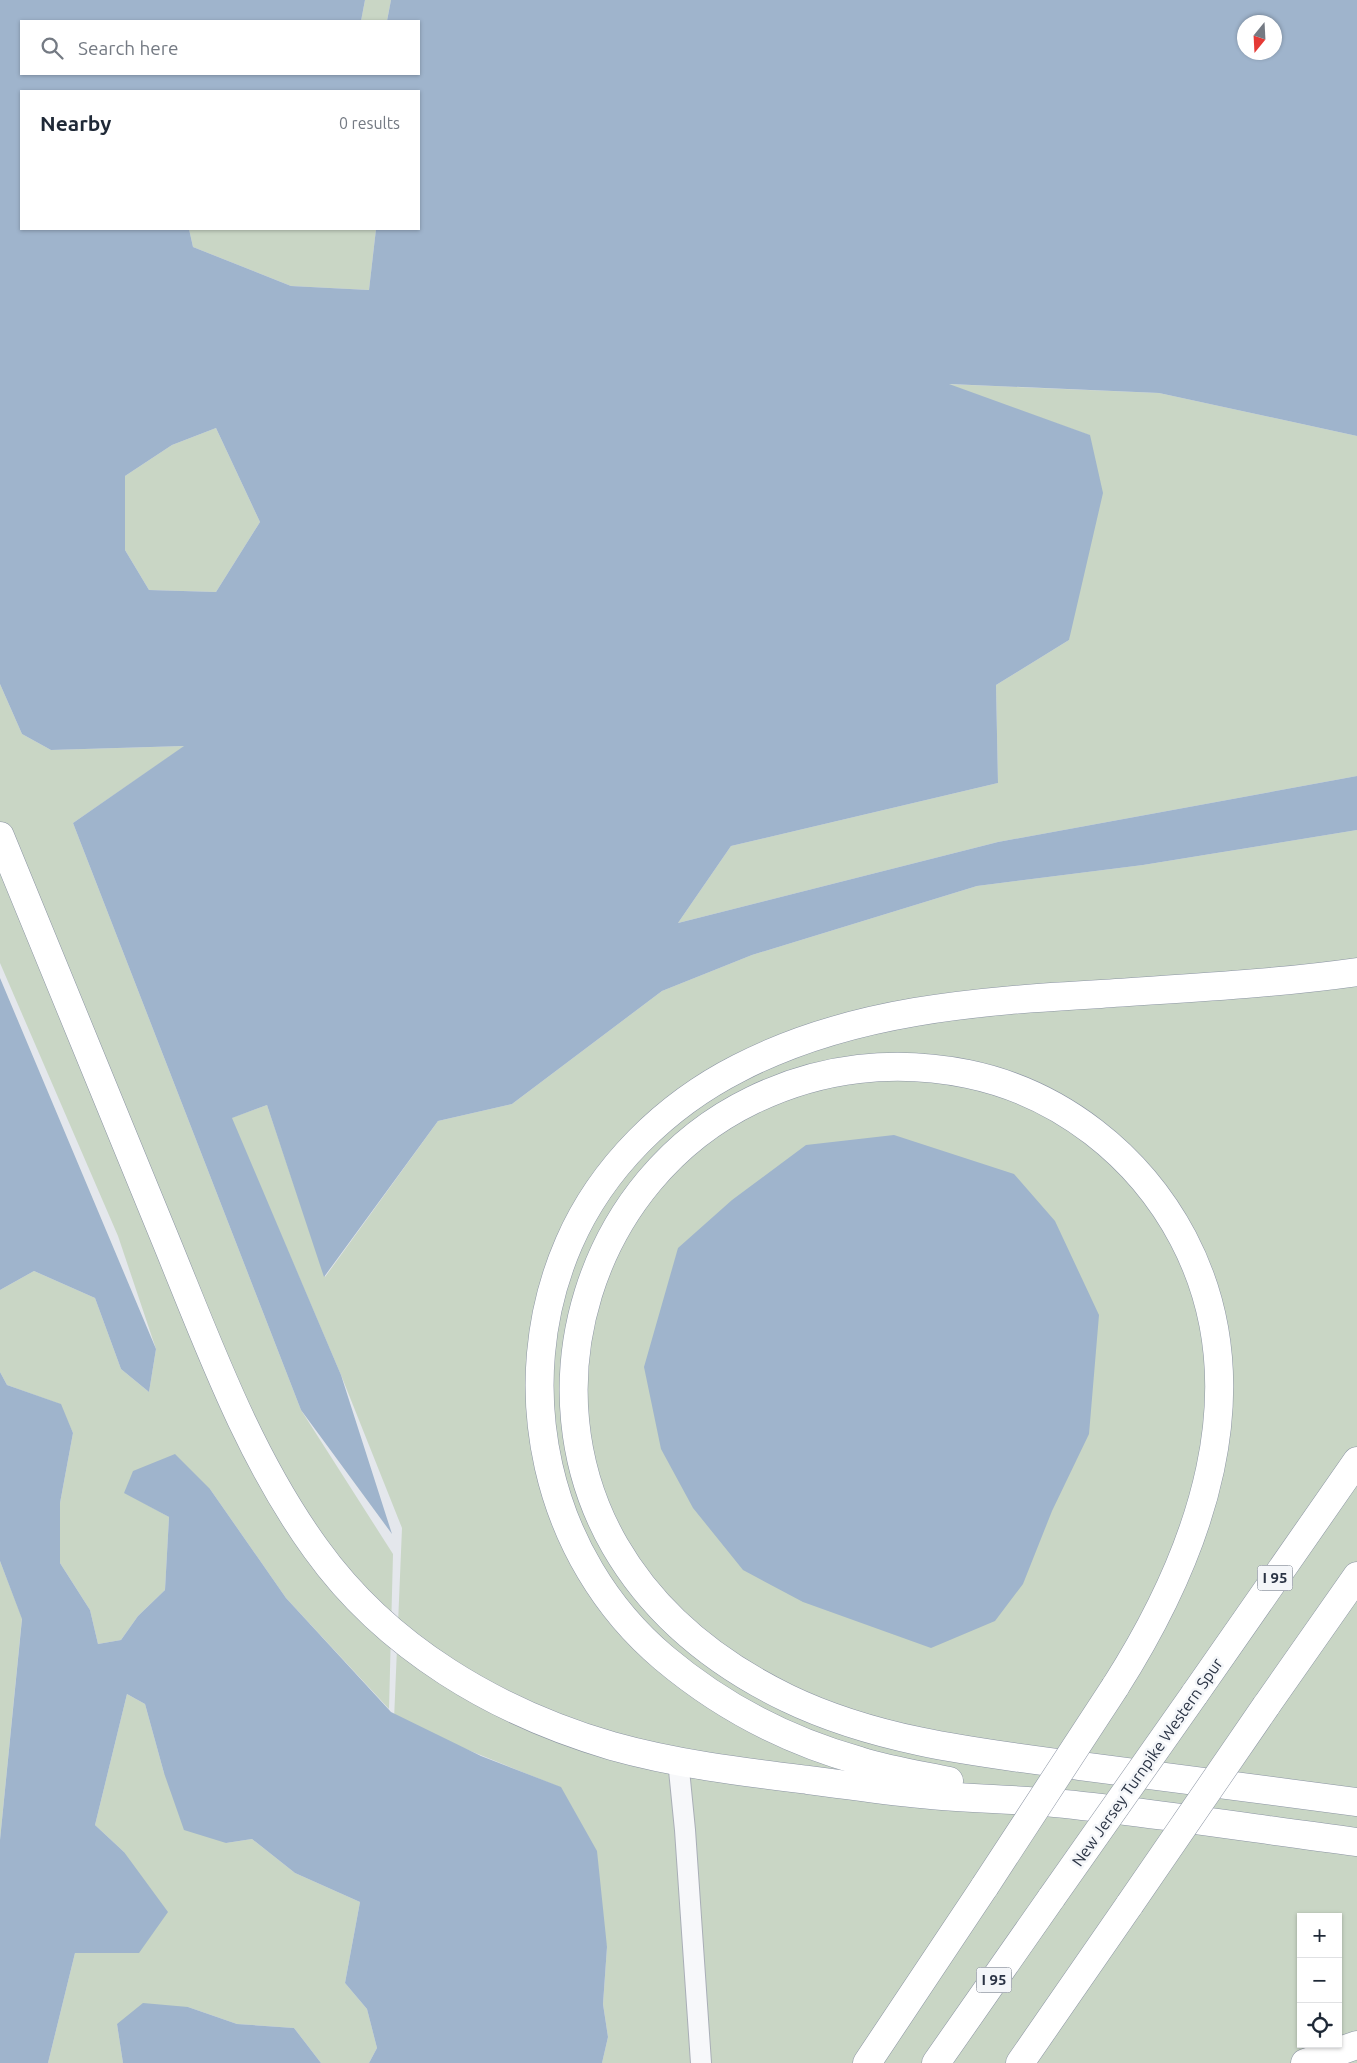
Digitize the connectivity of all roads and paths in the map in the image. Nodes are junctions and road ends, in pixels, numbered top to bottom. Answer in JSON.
{"nodes":[{"id":1,"x":0,"y":836,"type":"edge"},
{"id":2,"x":1357,"y":972,"type":"edge"},
{"id":3,"x":1357,"y":1461,"type":"edge"},
{"id":4,"x":1357,"y":1576,"type":"edge"},
{"id":5,"x":678,"y":1760,"type":"junction"},
{"id":6,"x":1357,"y":1802,"type":"edge"},
{"id":7,"x":1054,"y":1803,"type":"junction"},
{"id":8,"x":1357,"y":1842,"type":"edge"},
{"id":9,"x":1357,"y":2045,"type":"edge"},
{"id":10,"x":701,"y":2063,"type":"edge"},
{"id":11,"x":867,"y":2063,"type":"edge"},
{"id":12,"x":936,"y":2063,"type":"edge"},
{"id":13,"x":1020,"y":2063,"type":"edge"},
{"id":14,"x":1305,"y":2063,"type":"edge"}],
"edges":[{"from":1,"to":5,"type":"highway"},
{"from":2,"to":7,"type":"highway"},
{"from":3,"to":12,"type":"highway","name":"New Jersey Turnpike Western Spur","number":"I 95","bridge":true},
{"from":4,"to":13,"type":"highway","bridge":true},
{"from":5,"to":7,"type":"highway"},
{"from":5,"to":10,"type":"lane"},
{"from":6,"to":11,"type":"highway","bridge":true},
{"from":7,"to":8,"type":"highway"},
{"from":9,"to":14,"type":"highway"}]}
